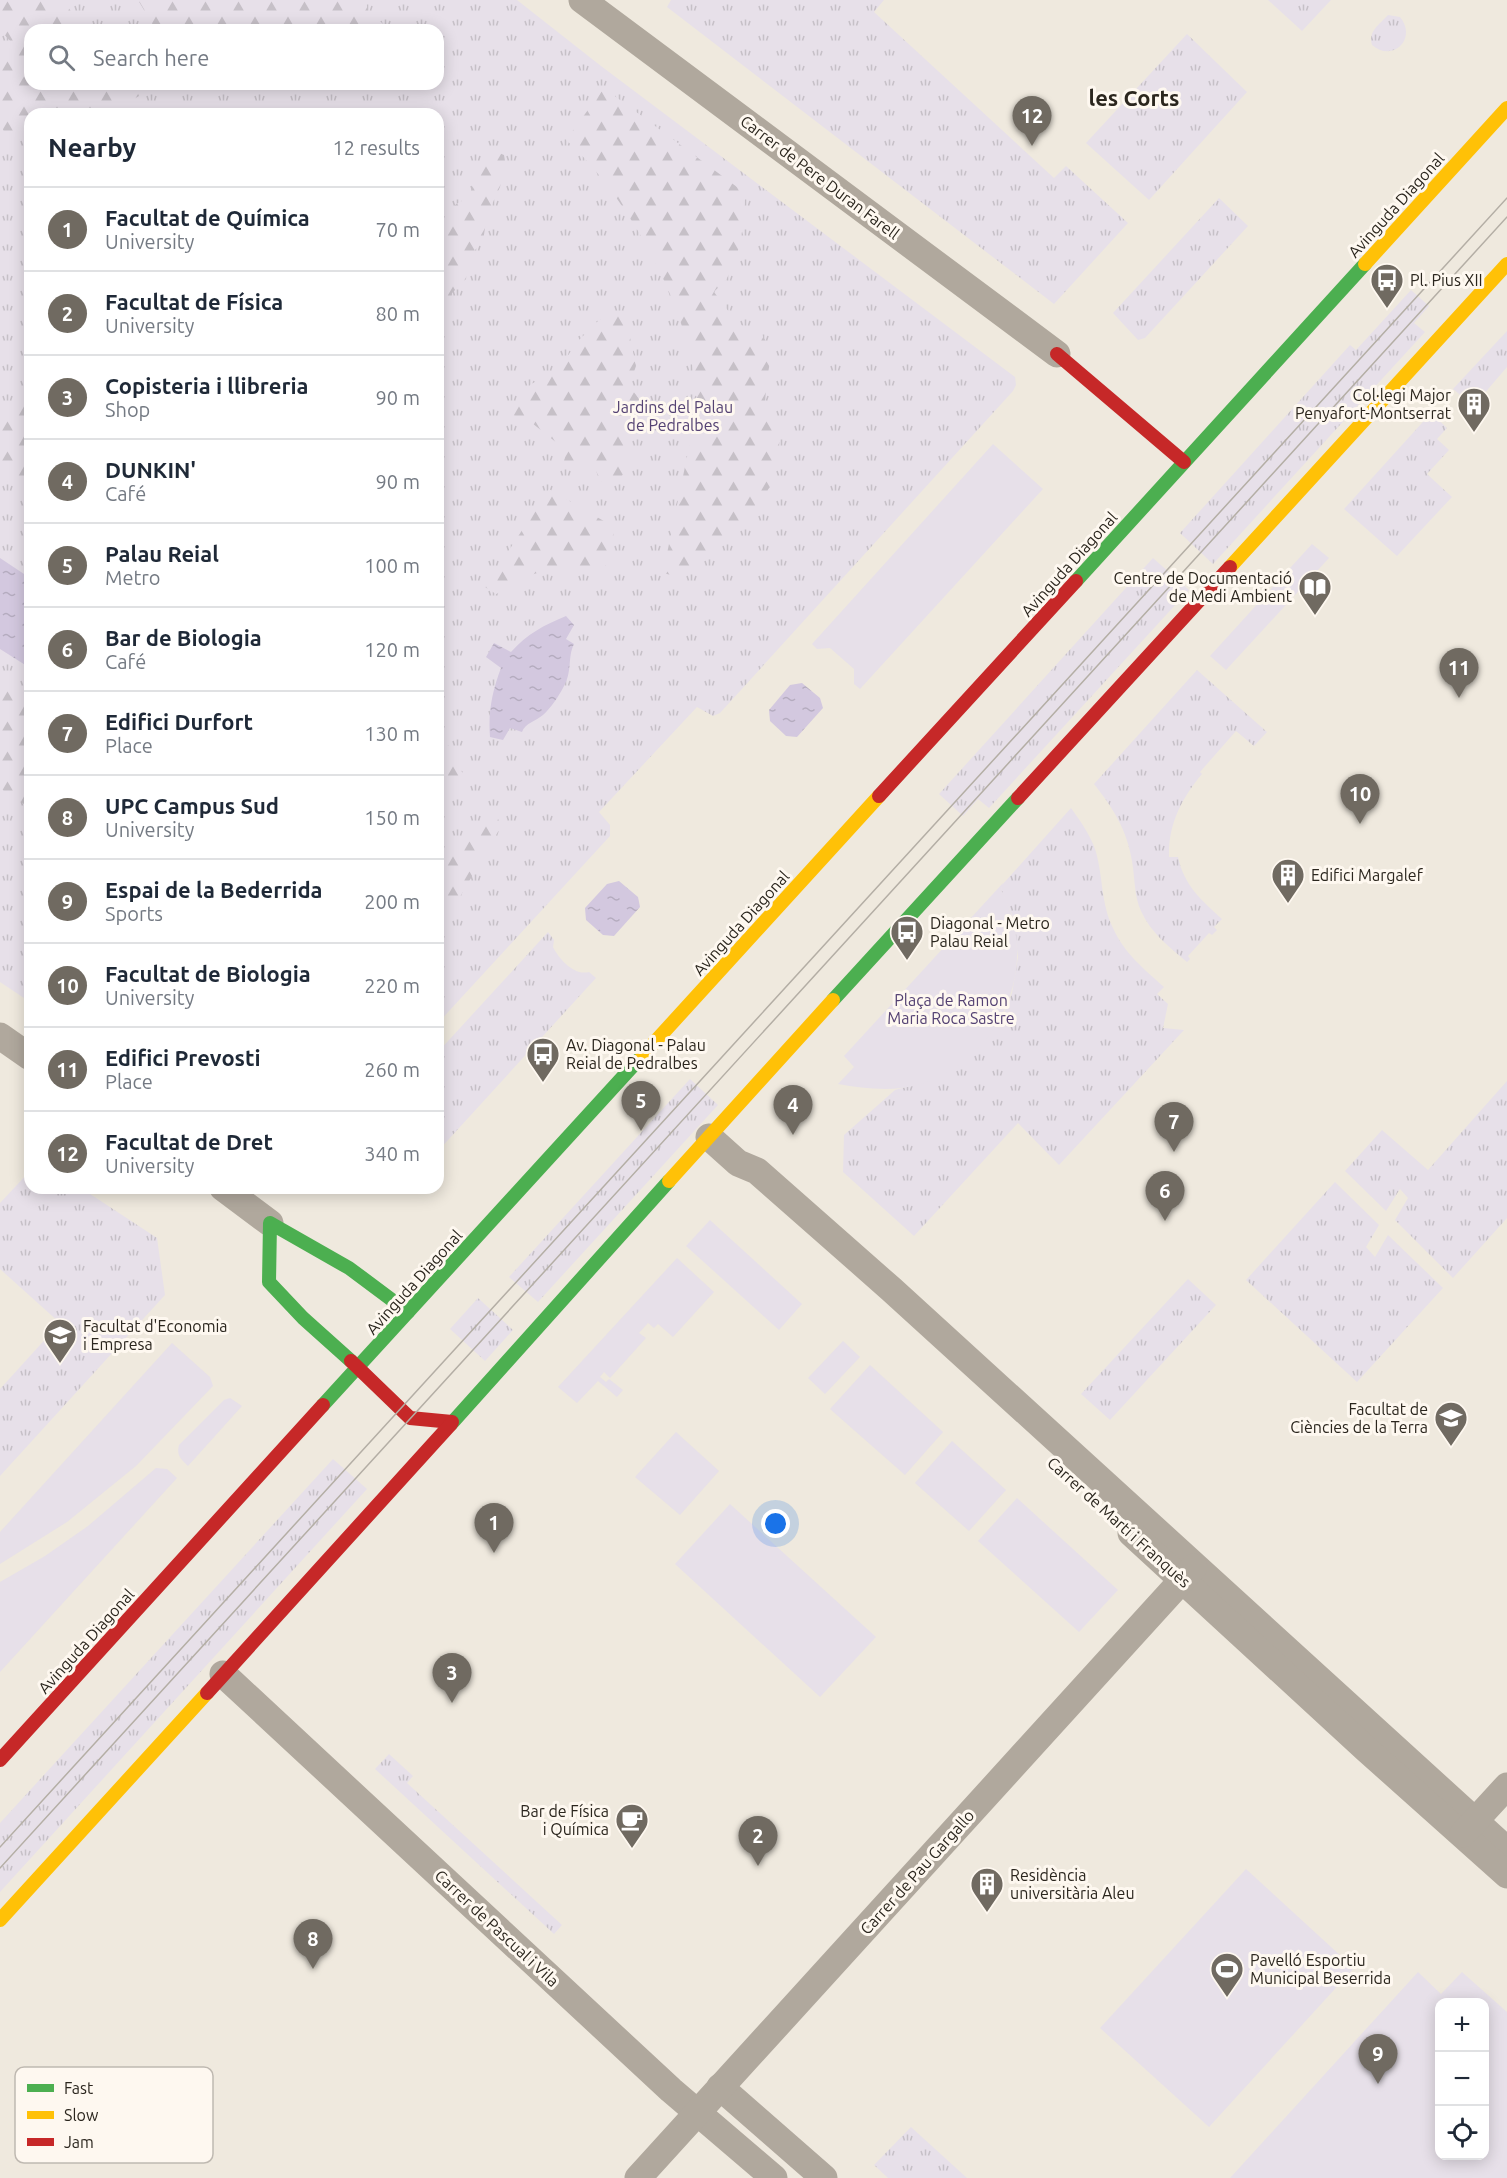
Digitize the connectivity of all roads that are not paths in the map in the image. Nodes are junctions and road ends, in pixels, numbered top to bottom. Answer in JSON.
{"nodes":[{"id":1,"x":582,"y":0,"type":"edge"},
{"id":2,"x":1507,"y":108,"type":"edge"},
{"id":3,"x":1507,"y":264,"type":"edge"},
{"id":4,"x":1057,"y":354,"type":"joint"},
{"id":5,"x":1184,"y":462,"type":"junction"},
{"id":6,"x":0,"y":1036,"type":"edge"},
{"id":7,"x":24,"y":1053,"type":"edge"},
{"id":8,"x":709,"y":1137,"type":"junction"},
{"id":9,"x":231,"y":1194,"type":"edge"},
{"id":10,"x":270,"y":1223,"type":"junction"},
{"id":11,"x":408,"y":1312,"type":"junction"},
{"id":12,"x":358,"y":1368,"type":"junction"},
{"id":13,"x":452,"y":1422,"type":"junction"},
{"id":14,"x":1189,"y":1573,"type":"junction"},
{"id":15,"x":223,"y":1674,"type":"junction"},
{"id":16,"x":0,"y":1760,"type":"edge"},
{"id":17,"x":1507,"y":1785,"type":"edge"},
{"id":18,"x":1469,"y":1827,"type":"junction"},
{"id":19,"x":1507,"y":1850,"type":"edge"},
{"id":20,"x":1507,"y":1875,"type":"edge"},
{"id":21,"x":0,"y":1920,"type":"edge"},
{"id":22,"x":720,"y":2088,"type":"junction"},
{"id":23,"x":698,"y":2112,"type":"junction"},
{"id":24,"x":638,"y":2178,"type":"edge"},
{"id":25,"x":774,"y":2178,"type":"edge"},
{"id":26,"x":824,"y":2178,"type":"edge"}],
"edges":[{"from":1,"to":4,"type":"street","name":"Carrer de Pere Duran Farell"},
{"from":2,"to":5,"type":"main road","name":"Avinguda Diagonal"},
{"from":3,"to":8,"type":"main road"},
{"from":4,"to":5,"type":"main road"},
{"from":5,"to":11,"type":"main road","name":"Avinguda Diagonal"},
{"from":6,"to":7,"type":"street"},
{"from":8,"to":13,"type":"main road"},
{"from":8,"to":14,"type":"street","name":"Carrer de Martí i Franquès"},
{"from":9,"to":10,"type":"street"},
{"from":10,"to":11,"type":"main road"},
{"from":10,"to":12,"type":"main road"},
{"from":11,"to":12,"type":"main road","name":"Avinguda Diagonal"},
{"from":12,"to":13,"type":"main road"},
{"from":12,"to":16,"type":"main road","name":"Avinguda Diagonal"},
{"from":13,"to":15,"type":"main road"},
{"from":14,"to":18,"type":"street","name":"Carrer de Martí i Franquès"},
{"from":14,"to":22,"type":"street","name":"Carrer de Pau Gargallo"},
{"from":15,"to":21,"type":"main road"},
{"from":15,"to":23,"type":"street","name":"Carrer de Pascual i Vila"},
{"from":17,"to":18,"type":"street"},
{"from":18,"to":19,"type":"street","name":"Carrer de Martí i Franquès"},
{"from":18,"to":20,"type":"street","name":"Carrer de Martí i Franquès"},
{"from":22,"to":23,"type":"street","name":"Carrer de Pau Gargallo"},
{"from":22,"to":26,"type":"street"},
{"from":23,"to":24,"type":"street","name":"Carrer de Pau Gargallo"},
{"from":23,"to":25,"type":"street","name":"Carrer de Pascual i Vila"}]}
